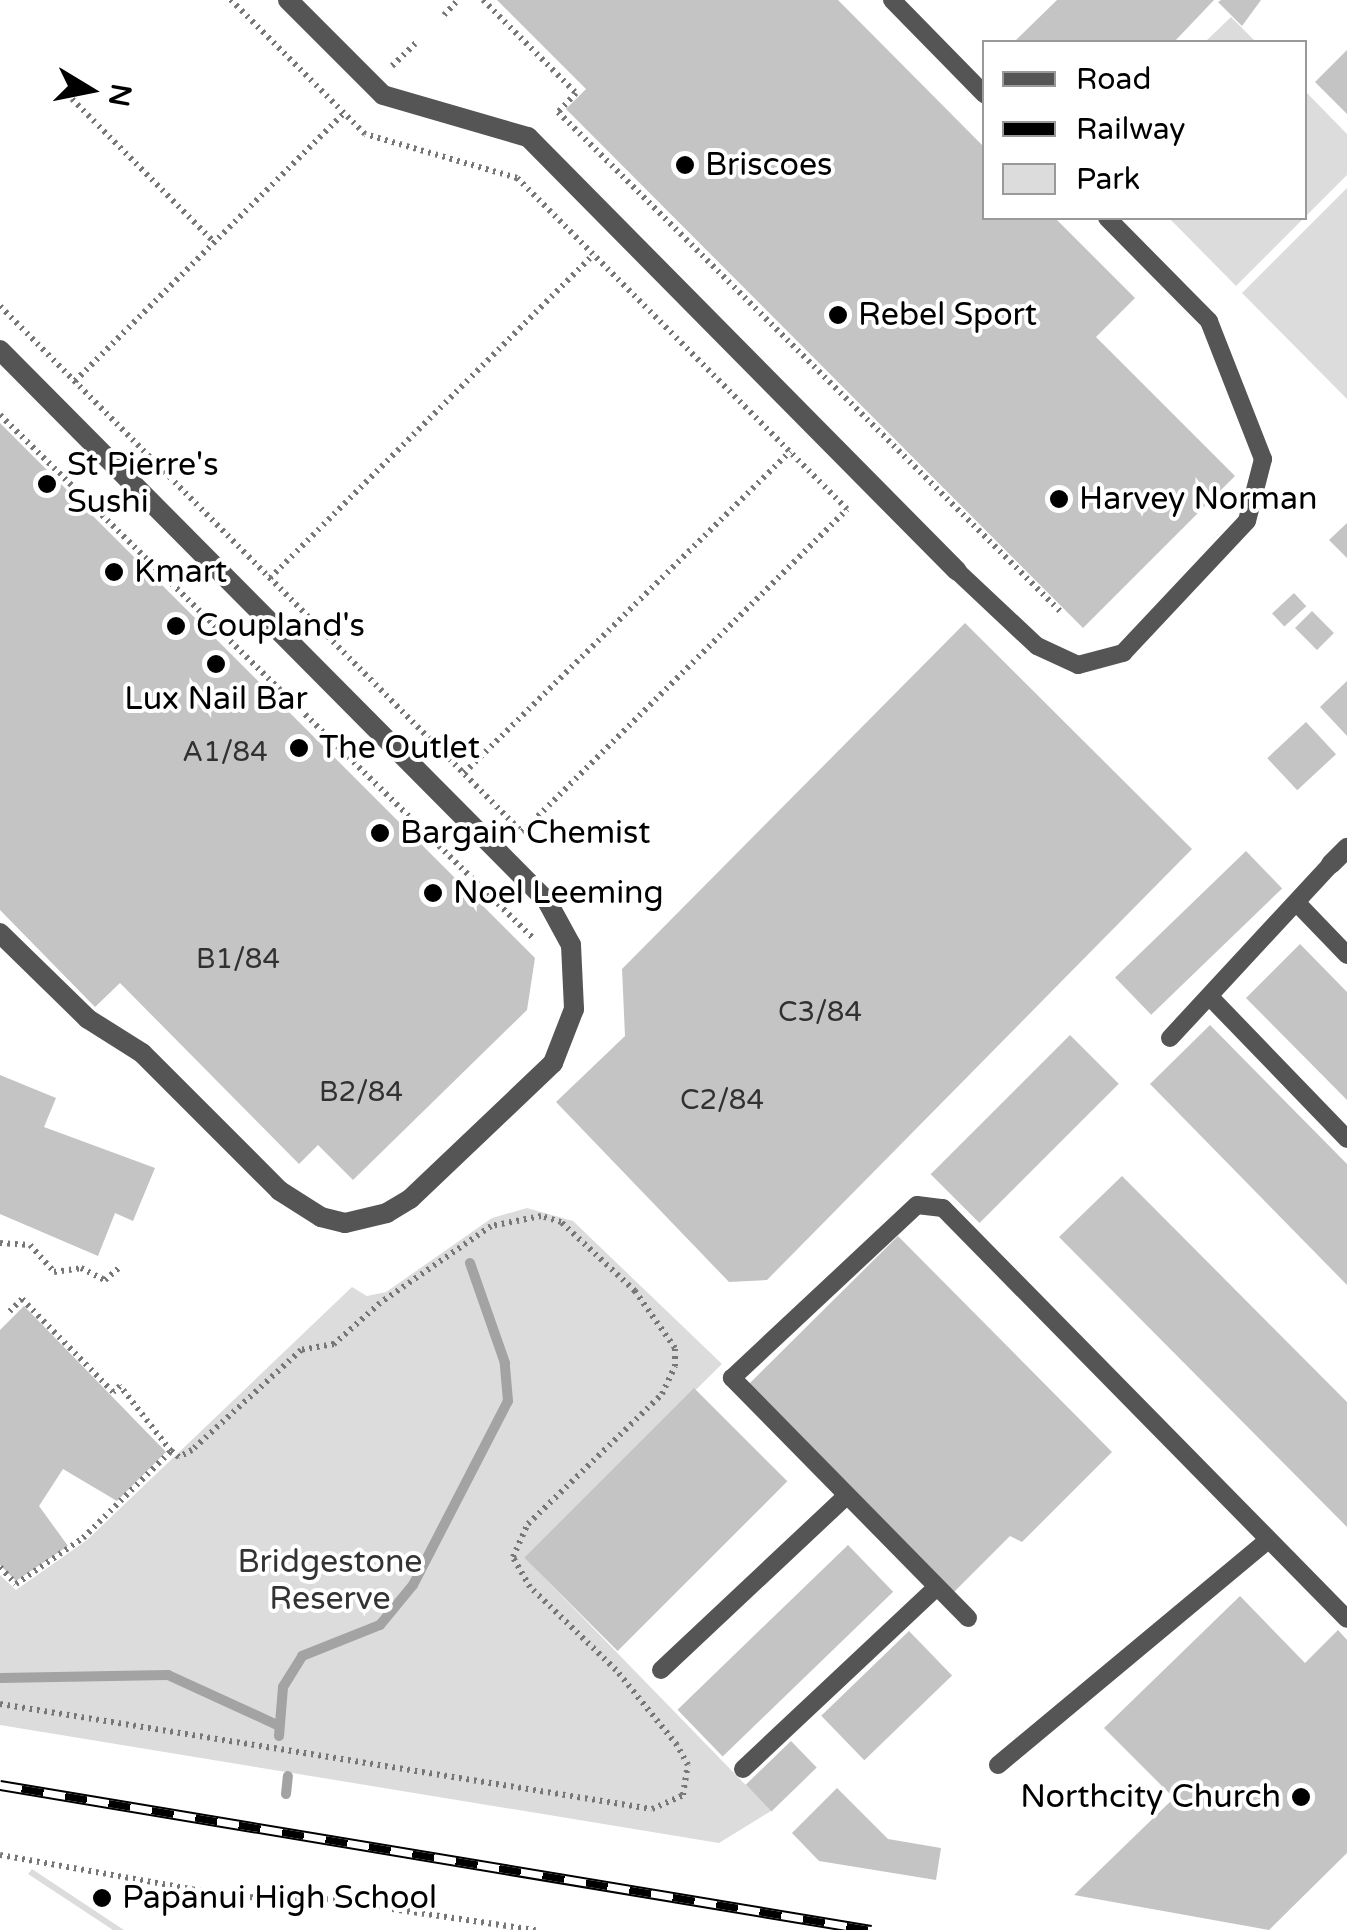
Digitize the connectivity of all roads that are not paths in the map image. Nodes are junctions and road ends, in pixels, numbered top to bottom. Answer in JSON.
{"nodes":[{"id":1,"x":288,"y":0,"type":"edge"},
{"id":2,"x":892,"y":0,"type":"edge"},
{"id":3,"x":982,"y":92,"type":"edge"},
{"id":4,"x":1108,"y":220,"type":"edge"},
{"id":5,"x":0,"y":350,"type":"edge"},
{"id":6,"x":957,"y":570,"type":"joint"},
{"id":7,"x":1347,"y":848,"type":"edge"},
{"id":8,"x":1331,"y":864,"type":"joint"},
{"id":9,"x":1297,"y":903,"type":"junction"},
{"id":10,"x":0,"y":932,"type":"edge"},
{"id":11,"x":1347,"y":955,"type":"edge"},
{"id":12,"x":1210,"y":998,"type":"junction"},
{"id":13,"x":1170,"y":1038,"type":"dead end"},
{"id":14,"x":1347,"y":1139,"type":"edge"},
{"id":15,"x":846,"y":1496,"type":"junction"},
{"id":16,"x":1268,"y":1540,"type":"junction"},
{"id":17,"x":935,"y":1588,"type":"junction"},
{"id":18,"x":968,"y":1618,"type":"dead end"},
{"id":19,"x":1347,"y":1620,"type":"edge"},
{"id":20,"x":660,"y":1670,"type":"dead end"},
{"id":21,"x":998,"y":1765,"type":"dead end"},
{"id":22,"x":744,"y":1768,"type":"dead end"}],
"edges":[{"from":1,"to":6,"type":"street"},
{"from":2,"to":3,"type":"lane"},
{"from":4,"to":6,"type":"lane"},
{"from":5,"to":10,"type":"street"},
{"from":7,"to":8,"type":"street"},
{"from":8,"to":9,"type":"lane"},
{"from":9,"to":11,"type":"lane"},
{"from":9,"to":12,"type":"lane"},
{"from":12,"to":13,"type":"lane"},
{"from":12,"to":14,"type":"lane"},
{"from":15,"to":16,"type":"lane"},
{"from":15,"to":17,"type":"lane"},
{"from":15,"to":20,"type":"lane"},
{"from":16,"to":19,"type":"lane"},
{"from":16,"to":21,"type":"lane"},
{"from":17,"to":18,"type":"lane"},
{"from":17,"to":22,"type":"lane"}]}
